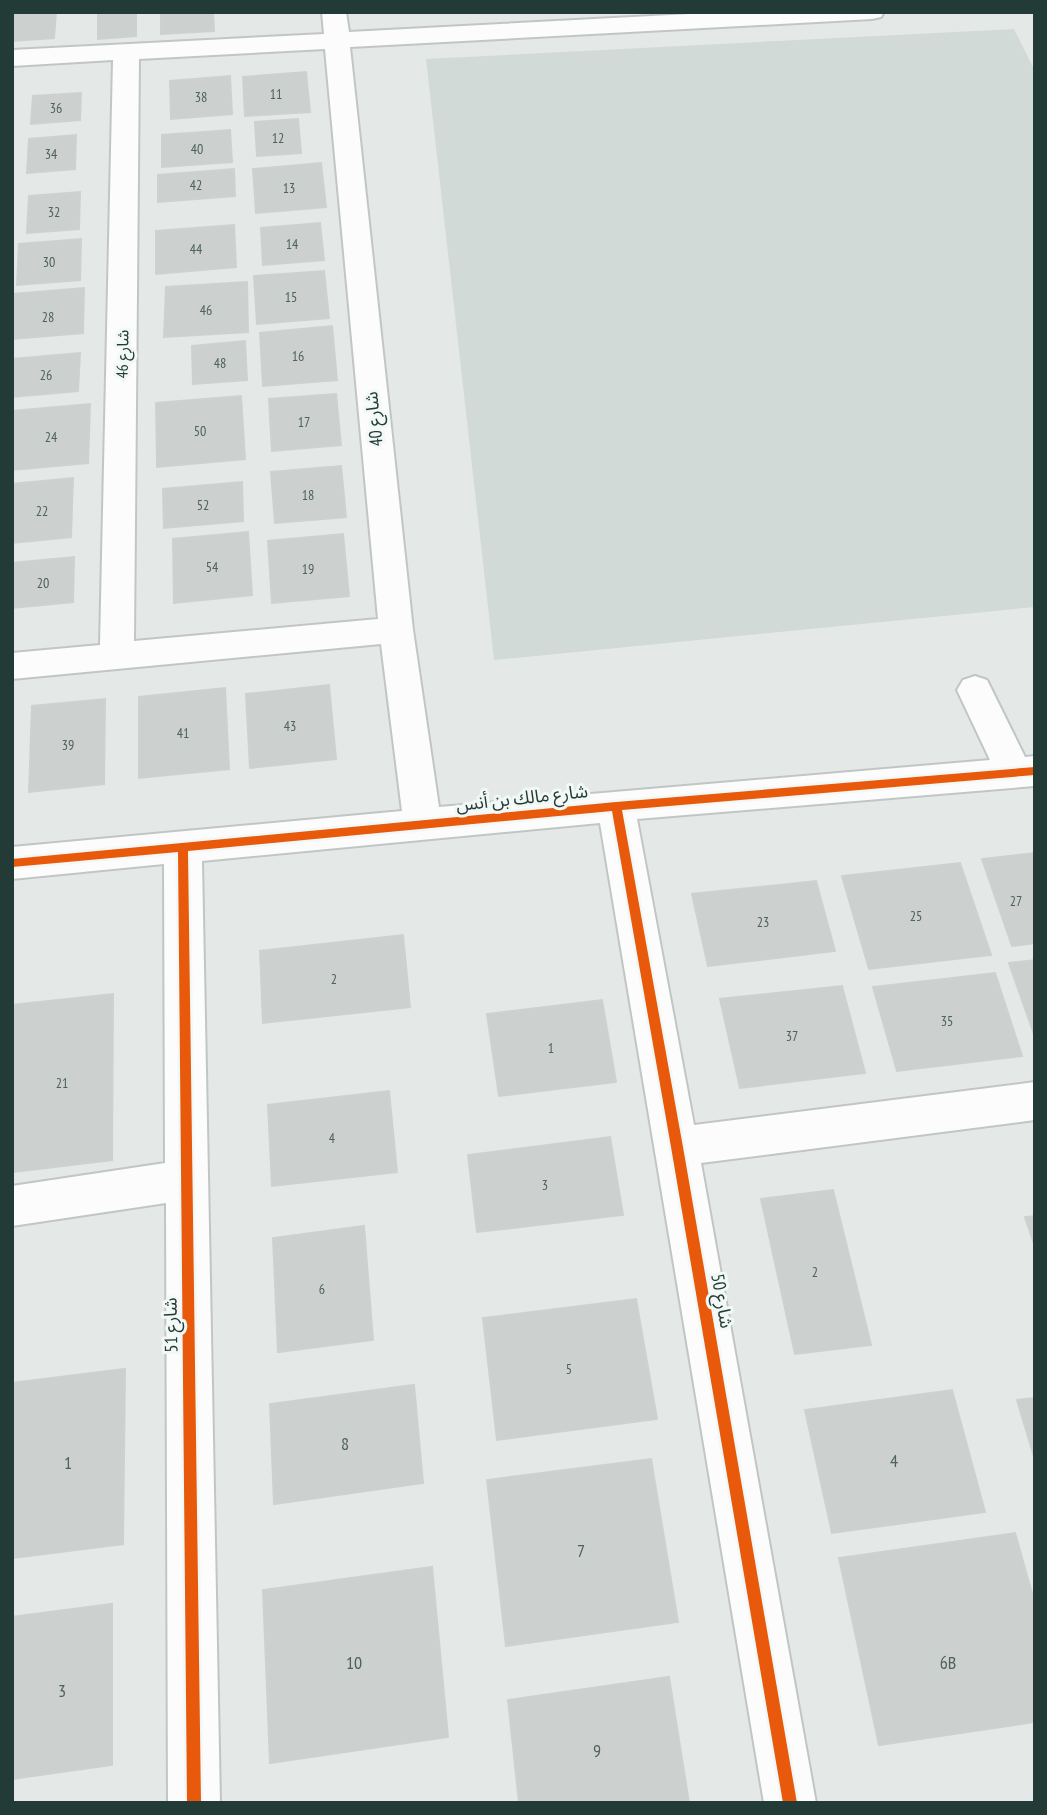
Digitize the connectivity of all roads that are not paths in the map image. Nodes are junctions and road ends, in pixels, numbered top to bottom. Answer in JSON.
{"nodes":[{"id":1,"x":466,"y":12,"type":"edge"},
{"id":2,"x":483,"y":12,"type":"edge"},
{"id":3,"x":872,"y":12,"type":"edge"},
{"id":4,"x":335,"y":27,"type":"edge"},
{"id":5,"x":126,"y":53,"type":"junction"},
{"id":6,"x":12,"y":58,"type":"edge"},
{"id":7,"x":396,"y":629,"type":"junction"},
{"id":8,"x":117,"y":655,"type":"junction"},
{"id":9,"x":12,"y":666,"type":"edge"},
{"id":10,"x":975,"y":690,"type":"dead end"},
{"id":11,"x":1024,"y":771,"type":"edge"},
{"id":12,"x":616,"y":806,"type":"junction"},
{"id":13,"x":423,"y":826,"type":"junction"},
{"id":14,"x":183,"y":847,"type":"junction"},
{"id":15,"x":12,"y":863,"type":"edge"},
{"id":16,"x":1035,"y":1101,"type":"edge"},
{"id":17,"x":677,"y":1147,"type":"junction"},
{"id":18,"x":187,"y":1180,"type":"junction"},
{"id":19,"x":12,"y":1206,"type":"edge"},
{"id":20,"x":194,"y":1803,"type":"edge"},
{"id":21,"x":790,"y":1803,"type":"edge"}],
"edges":[{"from":1,"to":2,"type":"street"},
{"from":3,"to":4,"type":"street"},
{"from":4,"to":5,"type":"street"},
{"from":4,"to":7,"type":"street","name":"شارع 40"},
{"from":5,"to":6,"type":"street"},
{"from":5,"to":8,"type":"street","name":"شارع 46"},
{"from":7,"to":8,"type":"street"},
{"from":7,"to":13,"type":"street","name":"شارع 40"},
{"from":8,"to":9,"type":"street"},
{"from":10,"to":11,"type":"street"},
{"from":11,"to":12,"type":"street","name":"شارع مالك بن أنس"},
{"from":12,"to":13,"type":"street","name":"شارع مالك بن أنس"},
{"from":12,"to":17,"type":"street","name":"شارع 50"},
{"from":13,"to":14,"type":"street","name":"شارع مالك بن أنس"},
{"from":14,"to":15,"type":"street","name":"شارع مالك بن أنس"},
{"from":14,"to":18,"type":"street","name":"شارع 51"},
{"from":16,"to":17,"type":"street"},
{"from":17,"to":21,"type":"street","name":"شارع 50"},
{"from":18,"to":19,"type":"street"},
{"from":18,"to":20,"type":"street","name":"شارع 51"}]}
